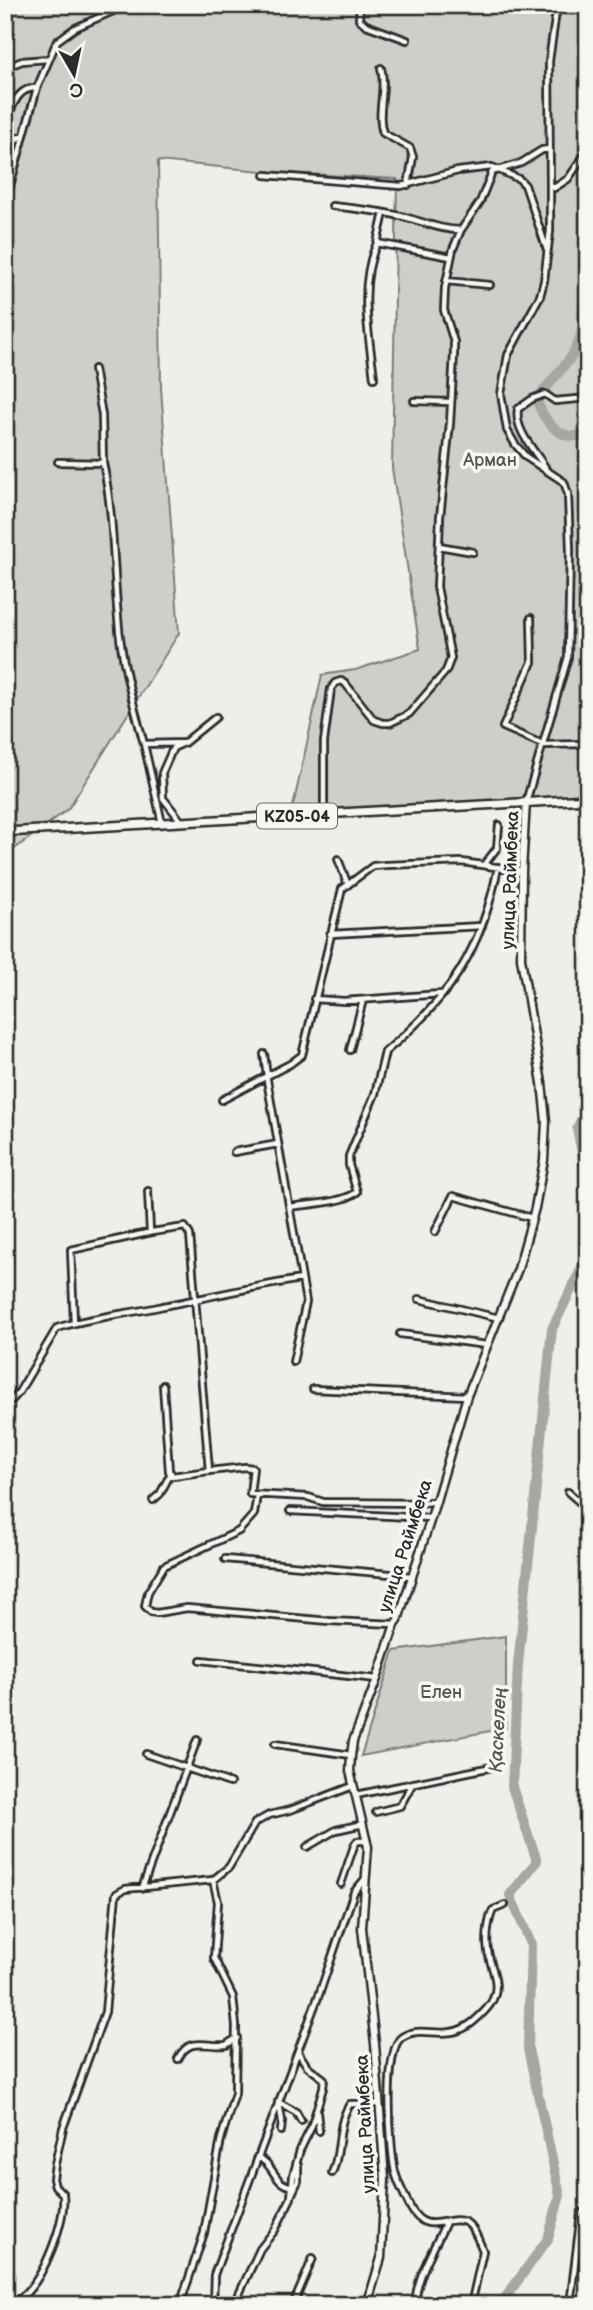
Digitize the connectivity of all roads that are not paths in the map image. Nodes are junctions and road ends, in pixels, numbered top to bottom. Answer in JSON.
{"nodes":[{"id":1,"x":127,"y":5,"type":"edge"},
{"id":2,"x":360,"y":5,"type":"edge"},
{"id":3,"x":557,"y":5,"type":"edge"},
{"id":4,"x":407,"y":40,"type":"dead end"},
{"id":5,"x":47,"y":59,"type":"junction"},
{"id":6,"x":5,"y":68,"type":"edge"},
{"id":7,"x":381,"y":68,"type":"dead end"},
{"id":8,"x":37,"y":88,"type":"junction"},
{"id":9,"x":10,"y":112,"type":"dead end"},
{"id":10,"x":24,"y":136,"type":"junction"},
{"id":11,"x":549,"y":149,"type":"junction"},
{"id":12,"x":588,"y":150,"type":"edge"},
{"id":13,"x":5,"y":158,"type":"edge"},
{"id":14,"x":500,"y":169,"type":"junction"},
{"id":15,"x":265,"y":175,"type":"dead end"},
{"id":16,"x":408,"y":185,"type":"junction"},
{"id":17,"x":550,"y":185,"type":"junction"},
{"id":18,"x":5,"y":204,"type":"edge"},
{"id":19,"x":332,"y":206,"type":"dead end"},
{"id":20,"x":384,"y":213,"type":"junction"},
{"id":21,"x":461,"y":230,"type":"junction"},
{"id":22,"x":377,"y":243,"type":"junction"},
{"id":23,"x":547,"y":251,"type":"junction"},
{"id":24,"x":451,"y":257,"type":"junction"},
{"id":25,"x":446,"y":281,"type":"junction"},
{"id":26,"x":490,"y":285,"type":"dead end"},
{"id":27,"x":94,"y":369,"type":"dead end"},
{"id":28,"x":373,"y":378,"type":"dead end"},
{"id":29,"x":588,"y":398,"type":"edge"},
{"id":30,"x":414,"y":401,"type":"dead end"},
{"id":31,"x":451,"y":402,"type":"junction"},
{"id":32,"x":58,"y":462,"type":"dead end"},
{"id":33,"x":103,"y":463,"type":"junction"},
{"id":34,"x":547,"y":469,"type":"junction"},
{"id":35,"x":439,"y":546,"type":"junction"},
{"id":36,"x":473,"y":552,"type":"dead end"},
{"id":37,"x":439,"y":600,"type":"junction"},
{"id":38,"x":445,"y":610,"type":"dead end"},
{"id":39,"x":531,"y":618,"type":"dead end"},
{"id":40,"x":216,"y":716,"type":"dead end"},
{"id":41,"x":184,"y":743,"type":"junction"},
{"id":42,"x":144,"y":744,"type":"junction"},
{"id":43,"x":582,"y":744,"type":"dead end"},
{"id":44,"x":544,"y":745,"type":"junction"},
{"id":45,"x":588,"y":799,"type":"edge"},
{"id":46,"x":526,"y":802,"type":"junction"},
{"id":47,"x":324,"y":815,"type":"junction"},
{"id":48,"x":182,"y":822,"type":"junction"},
{"id":49,"x":162,"y":823,"type":"junction"},
{"id":50,"x":499,"y":825,"type":"dead end"},
{"id":51,"x":5,"y":832,"type":"edge"},
{"id":52,"x":338,"y":859,"type":"dead end"},
{"id":53,"x":484,"y":865,"type":"junction"},
{"id":54,"x":498,"y":867,"type":"junction"},
{"id":55,"x":522,"y":871,"type":"junction"},
{"id":56,"x":348,"y":885,"type":"junction"},
{"id":57,"x":482,"y":926,"type":"junction"},
{"id":58,"x":330,"y":934,"type":"junction"},
{"id":59,"x":442,"y":994,"type":"junction"},
{"id":60,"x":314,"y":999,"type":"junction"},
{"id":61,"x":363,"y":1000,"type":"junction"},
{"id":62,"x":349,"y":1050,"type":"dead end"},
{"id":63,"x":264,"y":1054,"type":"dead end"},
{"id":64,"x":267,"y":1076,"type":"junction"},
{"id":65,"x":222,"y":1100,"type":"dead end"},
{"id":66,"x":278,"y":1144,"type":"junction"},
{"id":67,"x":234,"y":1152,"type":"dead end"},
{"id":68,"x":148,"y":1191,"type":"dead end"},
{"id":69,"x":290,"y":1208,"type":"junction"},
{"id":70,"x":532,"y":1218,"type":"junction"},
{"id":71,"x":150,"y":1232,"type":"junction"},
{"id":72,"x":435,"y":1232,"type":"dead end"},
{"id":73,"x":302,"y":1279,"type":"junction"},
{"id":74,"x":195,"y":1299,"type":"junction"},
{"id":75,"x":419,"y":1299,"type":"dead end"},
{"id":76,"x":499,"y":1318,"type":"junction"},
{"id":77,"x":74,"y":1323,"type":"junction"},
{"id":78,"x":400,"y":1334,"type":"dead end"},
{"id":79,"x":487,"y":1345,"type":"junction"},
{"id":80,"x":293,"y":1362,"type":"dead end"},
{"id":81,"x":163,"y":1385,"type":"dead end"},
{"id":82,"x":313,"y":1389,"type":"dead end"},
{"id":83,"x":467,"y":1396,"type":"junction"},
{"id":84,"x":5,"y":1403,"type":"edge"},
{"id":85,"x":209,"y":1471,"type":"junction"},
{"id":86,"x":171,"y":1473,"type":"junction"},
{"id":87,"x":568,"y":1492,"type":"dead end"},
{"id":88,"x":257,"y":1495,"type":"junction"},
{"id":89,"x":153,"y":1500,"type":"dead end"},
{"id":90,"x":436,"y":1501,"type":"junction"},
{"id":91,"x":340,"y":1503,"type":"junction"},
{"id":92,"x":588,"y":1507,"type":"edge"},
{"id":93,"x":290,"y":1511,"type":"dead end"},
{"id":94,"x":325,"y":1513,"type":"junction"},
{"id":95,"x":432,"y":1518,"type":"junction"},
{"id":96,"x":225,"y":1559,"type":"dead end"},
{"id":97,"x":413,"y":1576,"type":"junction"},
{"id":98,"x":395,"y":1624,"type":"junction"},
{"id":99,"x":201,"y":1660,"type":"dead end"},
{"id":100,"x":377,"y":1679,"type":"junction"},
{"id":101,"x":197,"y":1740,"type":"dead end"},
{"id":102,"x":275,"y":1744,"type":"dead end"},
{"id":103,"x":146,"y":1754,"type":"dead end"},
{"id":104,"x":351,"y":1755,"type":"junction"},
{"id":105,"x":492,"y":1767,"type":"dead end"},
{"id":106,"x":187,"y":1769,"type":"junction"},
{"id":107,"x":413,"y":1782,"type":"junction"},
{"id":108,"x":230,"y":1783,"type":"dead end"},
{"id":109,"x":354,"y":1786,"type":"junction"},
{"id":110,"x":356,"y":1795,"type":"junction"},
{"id":111,"x":376,"y":1812,"type":"dead end"},
{"id":112,"x":363,"y":1824,"type":"junction"},
{"id":113,"x":367,"y":1841,"type":"junction"},
{"id":114,"x":307,"y":1847,"type":"dead end"},
{"id":115,"x":365,"y":1879,"type":"junction"},
{"id":116,"x":213,"y":1880,"type":"junction"},
{"id":117,"x":341,"y":1884,"type":"dead end"},
{"id":118,"x":142,"y":1888,"type":"junction"},
{"id":119,"x":505,"y":1905,"type":"dead end"},
{"id":120,"x":237,"y":2037,"type":"junction"},
{"id":121,"x":298,"y":2051,"type":"junction"},
{"id":122,"x":178,"y":2059,"type":"dead end"},
{"id":123,"x":278,"y":2102,"type":"junction"},
{"id":124,"x":379,"y":2104,"type":"junction"},
{"id":125,"x":317,"y":2107,"type":"junction"},
{"id":126,"x":301,"y":2120,"type":"dead end"},
{"id":127,"x":281,"y":2131,"type":"dead end"},
{"id":128,"x":319,"y":2131,"type":"dead end"},
{"id":129,"x":257,"y":2157,"type":"junction"},
{"id":130,"x":298,"y":2160,"type":"junction"},
{"id":131,"x":332,"y":2173,"type":"dead end"},
{"id":132,"x":291,"y":2186,"type":"junction"},
{"id":133,"x":290,"y":2198,"type":"junction"},
{"id":134,"x":588,"y":2213,"type":"edge"},
{"id":135,"x":446,"y":2222,"type":"junction"},
{"id":136,"x":313,"y":2258,"type":"dead end"},
{"id":137,"x":9,"y":2305,"type":"edge"},
{"id":138,"x":180,"y":2305,"type":"edge"},
{"id":139,"x":213,"y":2305,"type":"edge"},
{"id":140,"x":234,"y":2305,"type":"edge"},
{"id":141,"x":293,"y":2305,"type":"edge"},
{"id":142,"x":367,"y":2305,"type":"edge"},
{"id":143,"x":415,"y":2305,"type":"edge"},
{"id":144,"x":471,"y":2305,"type":"edge"},
{"id":145,"x":570,"y":2305,"type":"edge"}],
"edges":[{"from":1,"to":5,"type":"street"},
{"from":2,"to":4,"type":"street"},
{"from":3,"to":11,"type":"street"},
{"from":5,"to":6,"type":"street"},
{"from":5,"to":8,"type":"street"},
{"from":7,"to":16,"type":"street"},
{"from":8,"to":9,"type":"street"},
{"from":8,"to":10,"type":"street"},
{"from":10,"to":13,"type":"street"},
{"from":10,"to":18,"type":"street"},
{"from":11,"to":14,"type":"street"},
{"from":11,"to":17,"type":"street"},
{"from":12,"to":17,"type":"street"},
{"from":14,"to":16,"type":"street"},
{"from":14,"to":21,"type":"street"},
{"from":14,"to":23,"type":"street"},
{"from":15,"to":16,"type":"street"},
{"from":17,"to":23,"type":"street"},
{"from":19,"to":20,"type":"street"},
{"from":20,"to":21,"type":"street"},
{"from":20,"to":22,"type":"street"},
{"from":21,"to":24,"type":"street"},
{"from":22,"to":24,"type":"street"},
{"from":22,"to":28,"type":"street"},
{"from":23,"to":34,"type":"street"},
{"from":24,"to":25,"type":"street"},
{"from":25,"to":26,"type":"street"},
{"from":25,"to":31,"type":"street"},
{"from":27,"to":33,"type":"street"},
{"from":29,"to":34,"type":"street"},
{"from":30,"to":31,"type":"street"},
{"from":31,"to":35,"type":"street"},
{"from":32,"to":33,"type":"street"},
{"from":33,"to":42,"type":"street"},
{"from":34,"to":44,"type":"street"},
{"from":35,"to":36,"type":"street"},
{"from":35,"to":37,"type":"street"},
{"from":37,"to":38,"type":"street"},
{"from":37,"to":47,"type":"street"},
{"from":39,"to":44,"type":"street"},
{"from":40,"to":41,"type":"street"},
{"from":41,"to":42,"type":"street"},
{"from":41,"to":48,"type":"street"},
{"from":42,"to":49,"type":"street"},
{"from":43,"to":44,"type":"street"},
{"from":44,"to":46,"type":"street"},
{"from":45,"to":46,"type":"main road","number":"KZ05-04"},
{"from":46,"to":47,"type":"main road","number":"KZ05-04"},
{"from":46,"to":55,"type":"street","name":"улица Раймбека"},
{"from":47,"to":48,"type":"main road","number":"KZ05-04"},
{"from":48,"to":49,"type":"main road","number":"KZ05-04"},
{"from":49,"to":51,"type":"main road","number":"KZ05-04"},
{"from":50,"to":53,"type":"street"},
{"from":52,"to":56,"type":"street"},
{"from":53,"to":54,"type":"street"},
{"from":53,"to":56,"type":"street"},
{"from":54,"to":55,"type":"street"},
{"from":54,"to":57,"type":"street"},
{"from":55,"to":70,"type":"street","name":"улица Раймбека"},
{"from":56,"to":58,"type":"street"},
{"from":57,"to":58,"type":"street"},
{"from":57,"to":59,"type":"street"},
{"from":58,"to":60,"type":"street"},
{"from":59,"to":61,"type":"street"},
{"from":59,"to":69,"type":"street"},
{"from":60,"to":61,"type":"street"},
{"from":60,"to":64,"type":"street"},
{"from":61,"to":62,"type":"street"},
{"from":63,"to":64,"type":"street"},
{"from":64,"to":65,"type":"street"},
{"from":64,"to":66,"type":"street"},
{"from":66,"to":67,"type":"street"},
{"from":66,"to":69,"type":"street"},
{"from":68,"to":71,"type":"street"},
{"from":69,"to":73,"type":"street"},
{"from":70,"to":72,"type":"street"},
{"from":70,"to":76,"type":"street","name":"улица Раймбека"},
{"from":71,"to":74,"type":"street"},
{"from":71,"to":77,"type":"street"},
{"from":73,"to":74,"type":"street"},
{"from":73,"to":80,"type":"street"},
{"from":74,"to":77,"type":"street"},
{"from":74,"to":85,"type":"street"},
{"from":75,"to":76,"type":"street"},
{"from":76,"to":79,"type":"street","name":"улица Раймбека"},
{"from":77,"to":84,"type":"street"},
{"from":78,"to":79,"type":"street"},
{"from":79,"to":83,"type":"street","name":"улица Раймбека"},
{"from":81,"to":86,"type":"street"},
{"from":82,"to":83,"type":"street"},
{"from":83,"to":90,"type":"street","name":"улица Раймбека"},
{"from":85,"to":86,"type":"street"},
{"from":85,"to":88,"type":"street"},
{"from":86,"to":89,"type":"street"},
{"from":87,"to":92,"type":"street"},
{"from":88,"to":91,"type":"street"},
{"from":88,"to":98,"type":"street"},
{"from":90,"to":91,"type":"street"},
{"from":90,"to":95,"type":"street","name":"улица Раймбека"},
{"from":91,"to":94,"type":"street"},
{"from":93,"to":94,"type":"street"},
{"from":94,"to":95,"type":"street"},
{"from":95,"to":97,"type":"street","name":"улица Раймбека"},
{"from":96,"to":97,"type":"street"},
{"from":97,"to":98,"type":"street","name":"улица Раймбека"},
{"from":98,"to":100,"type":"street","name":"улица Раймбека"},
{"from":99,"to":100,"type":"street"},
{"from":100,"to":104,"type":"street","name":"улица Раймбека"},
{"from":101,"to":106,"type":"street"},
{"from":102,"to":104,"type":"street"},
{"from":103,"to":106,"type":"street"},
{"from":104,"to":109,"type":"street","name":"улица Раймбека"},
{"from":105,"to":107,"type":"street"},
{"from":106,"to":108,"type":"street"},
{"from":106,"to":118,"type":"street"},
{"from":107,"to":110,"type":"street"},
{"from":107,"to":111,"type":"street"},
{"from":109,"to":110,"type":"street","name":"улица Раймбека"},
{"from":109,"to":116,"type":"street"},
{"from":110,"to":112,"type":"street","name":"улица Раймбека"},
{"from":112,"to":113,"type":"street","name":"улица Раймбека"},
{"from":112,"to":114,"type":"street"},
{"from":113,"to":115,"type":"street","name":"улица Раймбека"},
{"from":113,"to":117,"type":"street"},
{"from":115,"to":121,"type":"street"},
{"from":115,"to":124,"type":"street","name":"улица Раймбека"},
{"from":116,"to":118,"type":"street"},
{"from":116,"to":120,"type":"street"},
{"from":118,"to":137,"type":"street"},
{"from":119,"to":135,"type":"street"},
{"from":120,"to":122,"type":"street"},
{"from":120,"to":138,"type":"street"},
{"from":121,"to":123,"type":"street"},
{"from":121,"to":125,"type":"street"},
{"from":123,"to":126,"type":"street"},
{"from":123,"to":127,"type":"street"},
{"from":123,"to":129,"type":"street"},
{"from":124,"to":131,"type":"street"},
{"from":124,"to":142,"type":"street","name":"улица Раймбека"},
{"from":125,"to":128,"type":"street"},
{"from":125,"to":130,"type":"street"},
{"from":129,"to":132,"type":"street"},
{"from":129,"to":139,"type":"street"},
{"from":130,"to":132,"type":"street"},
{"from":130,"to":133,"type":"street"},
{"from":132,"to":133,"type":"street"},
{"from":133,"to":140,"type":"street"},
{"from":134,"to":145,"type":"street"},
{"from":135,"to":143,"type":"street"},
{"from":135,"to":144,"type":"street"},
{"from":136,"to":141,"type":"street"}]}
